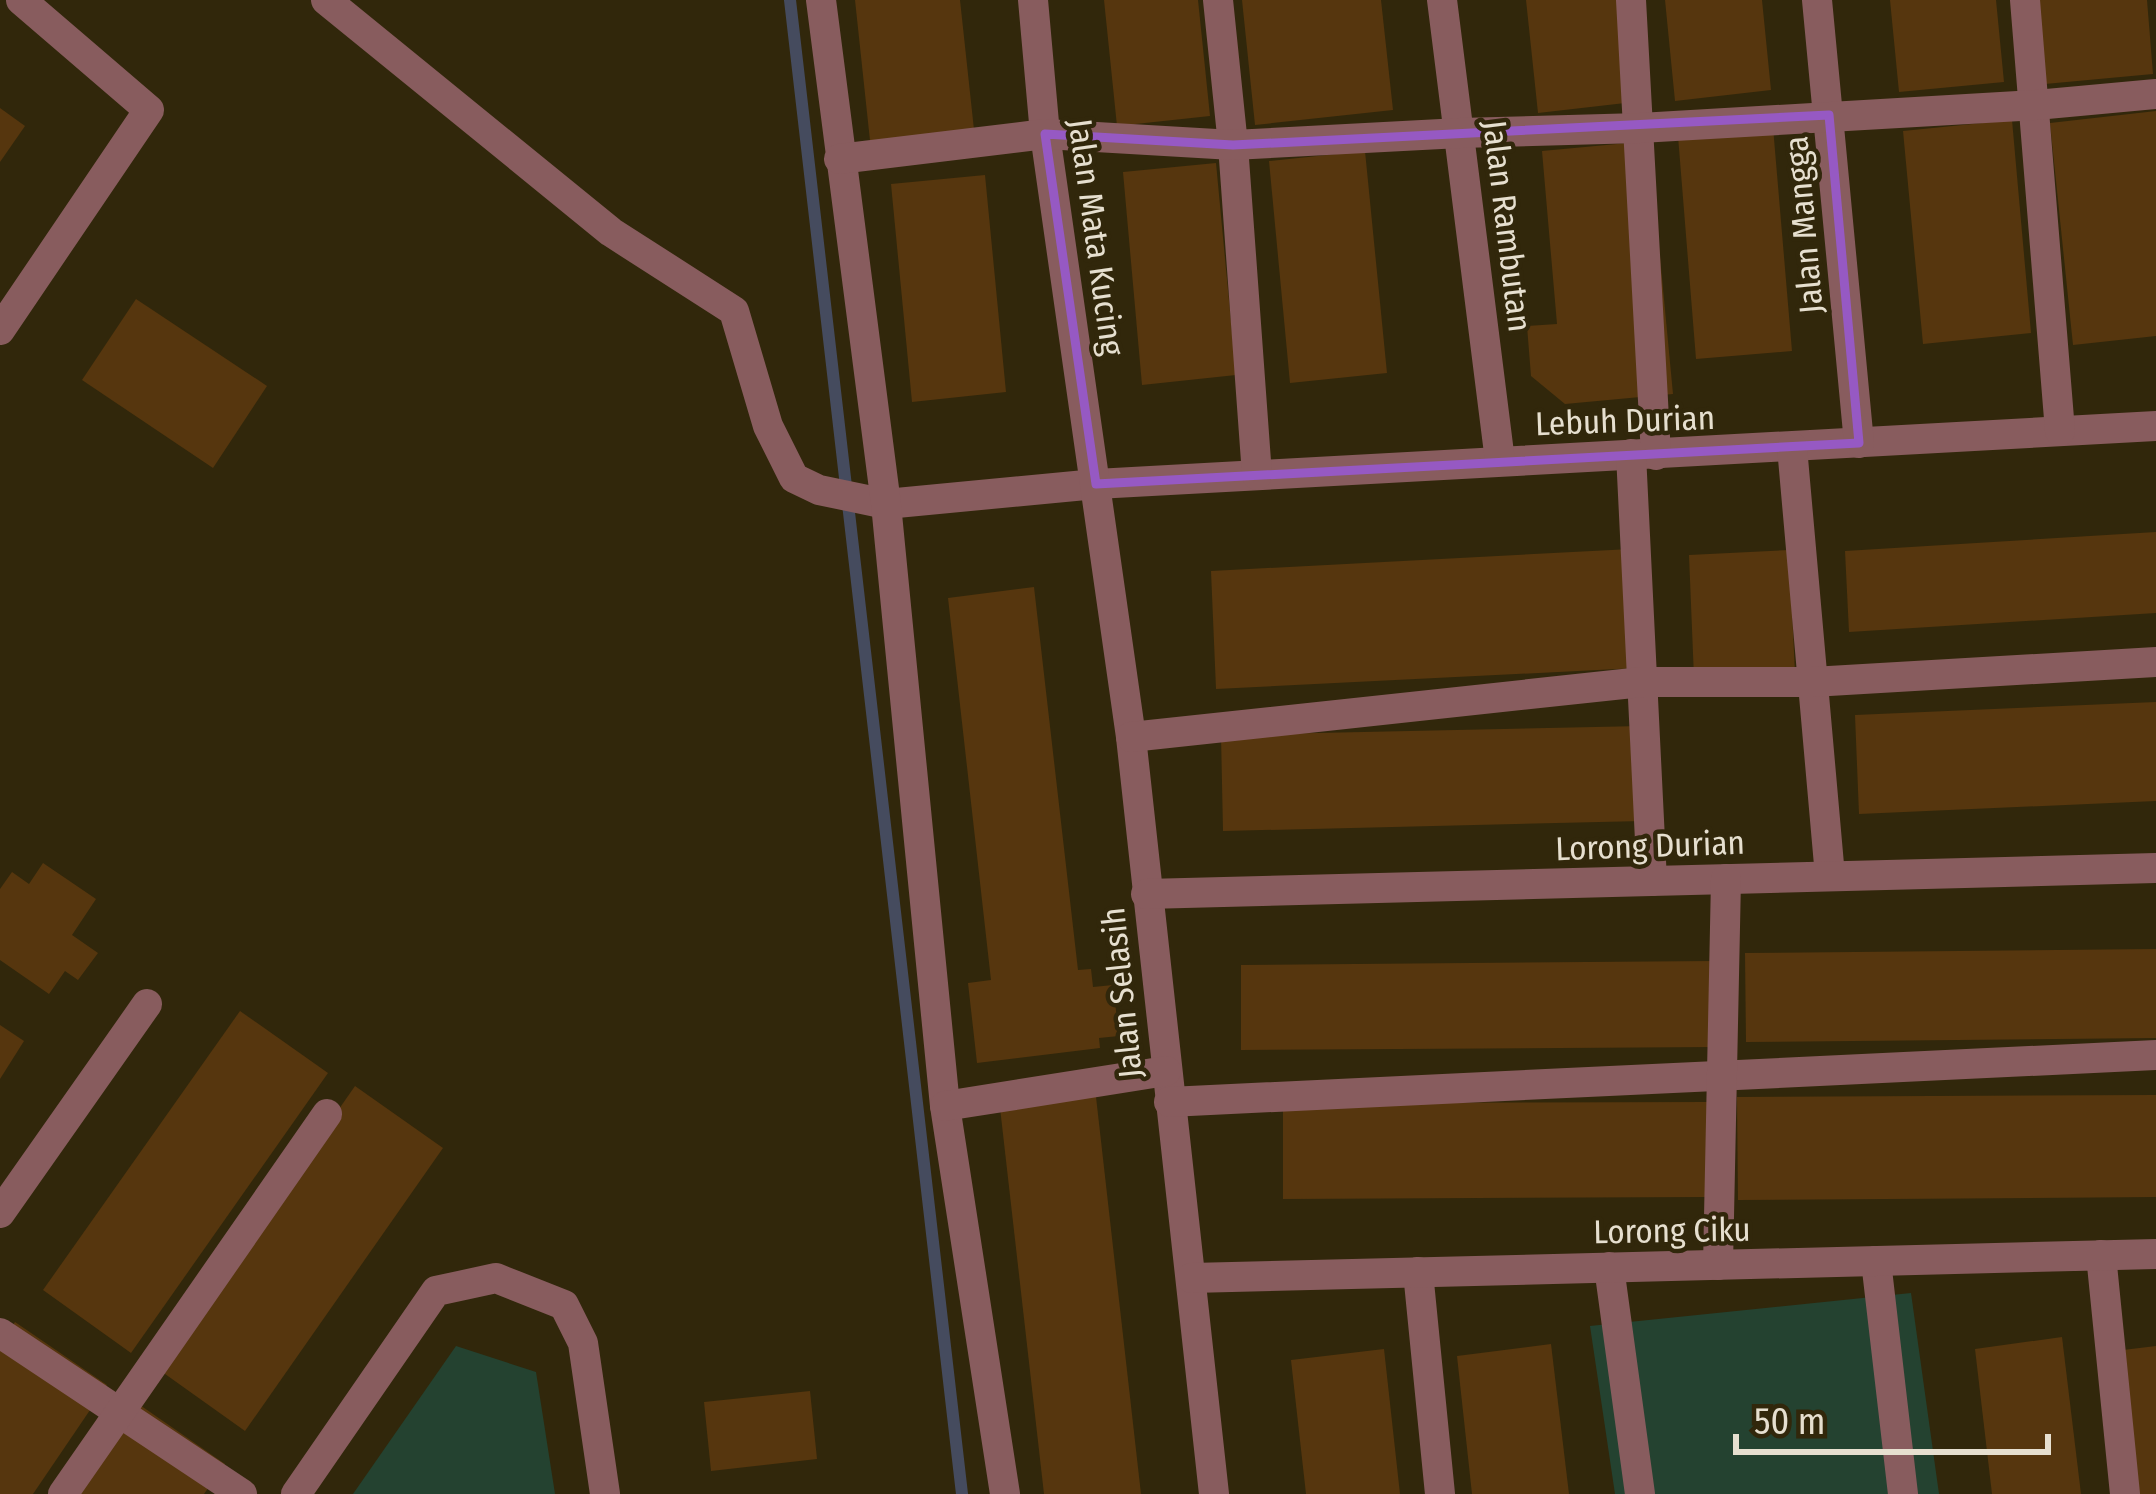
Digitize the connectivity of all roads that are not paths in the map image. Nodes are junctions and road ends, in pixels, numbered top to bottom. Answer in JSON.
{"nodes":[{"id":1,"x":21,"y":0,"type":"edge"},
{"id":2,"x":326,"y":0,"type":"edge"},
{"id":3,"x":821,"y":0,"type":"edge"},
{"id":4,"x":1033,"y":0,"type":"edge"},
{"id":5,"x":1218,"y":0,"type":"edge"},
{"id":6,"x":1442,"y":0,"type":"edge"},
{"id":7,"x":1631,"y":0,"type":"edge"},
{"id":8,"x":1817,"y":0,"type":"edge"},
{"id":9,"x":2025,"y":0,"type":"edge"},
{"id":10,"x":2156,"y":94,"type":"edge"},
{"id":11,"x":2036,"y":105,"type":"junction"},
{"id":12,"x":1829,"y":115,"type":"junction"},
{"id":13,"x":1640,"y":128,"type":"junction"},
{"id":14,"x":1460,"y":133,"type":"junction"},
{"id":15,"x":1046,"y":134,"type":"junction"},
{"id":16,"x":1233,"y":145,"type":"junction"},
{"id":17,"x":839,"y":158,"type":"junction"},
{"id":18,"x":0,"y":330,"type":"edge"},
{"id":19,"x":2156,"y":426,"type":"edge"},
{"id":20,"x":2060,"y":431,"type":"junction"},
{"id":21,"x":1858,"y":443,"type":"junction"},
{"id":22,"x":1792,"y":448,"type":"junction"},
{"id":23,"x":1643,"y":455,"type":"junction"},
{"id":24,"x":1500,"y":461,"type":"junction"},
{"id":25,"x":1257,"y":475,"type":"junction"},
{"id":26,"x":1096,"y":484,"type":"junction"},
{"id":27,"x":886,"y":504,"type":"junction"},
{"id":28,"x":2156,"y":662,"type":"edge"},
{"id":29,"x":1642,"y":682,"type":"junction"},
{"id":30,"x":1812,"y":682,"type":"junction"},
{"id":31,"x":1131,"y":737,"type":"junction"},
{"id":32,"x":2156,"y":868,"type":"edge"},
{"id":33,"x":1830,"y":876,"type":"junction"},
{"id":34,"x":1726,"y":879,"type":"junction"},
{"id":35,"x":1652,"y":881,"type":"junction"},
{"id":36,"x":1147,"y":894,"type":"junction"},
{"id":37,"x":147,"y":1004,"type":"dead end"},
{"id":38,"x":2156,"y":1055,"type":"edge"},
{"id":39,"x":1722,"y":1076,"type":"junction"},
{"id":40,"x":1167,"y":1087,"type":"junction"},
{"id":41,"x":945,"y":1106,"type":"junction"},
{"id":42,"x":327,"y":1114,"type":"dead end"},
{"id":43,"x":0,"y":1213,"type":"edge"},
{"id":44,"x":2156,"y":1254,"type":"edge"},
{"id":45,"x":2101,"y":1256,"type":"junction"},
{"id":46,"x":1876,"y":1261,"type":"junction"},
{"id":47,"x":1718,"y":1264,"type":"junction"},
{"id":48,"x":1609,"y":1268,"type":"junction"},
{"id":49,"x":1418,"y":1272,"type":"junction"},
{"id":50,"x":1191,"y":1278,"type":"junction"},
{"id":51,"x":0,"y":1333,"type":"edge"},
{"id":52,"x":120,"y":1413,"type":"junction"},
{"id":53,"x":63,"y":1494,"type":"edge"},
{"id":54,"x":242,"y":1494,"type":"edge"},
{"id":55,"x":296,"y":1494,"type":"edge"},
{"id":56,"x":605,"y":1494,"type":"edge"},
{"id":57,"x":1005,"y":1494,"type":"edge"},
{"id":58,"x":1214,"y":1494,"type":"edge"},
{"id":59,"x":1439,"y":1494,"type":"edge"},
{"id":60,"x":1640,"y":1494,"type":"edge"},
{"id":61,"x":1903,"y":1494,"type":"edge"},
{"id":62,"x":2125,"y":1494,"type":"edge"}],
"edges":[{"from":1,"to":18,"type":"street"},
{"from":2,"to":27,"type":"street"},
{"from":3,"to":17,"type":"street"},
{"from":4,"to":15,"type":"street","name":"Jalan Mata Kucing"},
{"from":5,"to":16,"type":"street"},
{"from":6,"to":14,"type":"street","name":"Jalan Rambutan"},
{"from":7,"to":13,"type":"street"},
{"from":8,"to":12,"type":"street","name":"Jalan Mangga"},
{"from":9,"to":11,"type":"street"},
{"from":10,"to":11,"type":"street"},
{"from":11,"to":12,"type":"street"},
{"from":11,"to":20,"type":"street"},
{"from":12,"to":13,"type":"street"},
{"from":12,"to":21,"type":"street","name":"Jalan Mangga"},
{"from":13,"to":14,"type":"street"},
{"from":13,"to":23,"type":"street"},
{"from":14,"to":16,"type":"street"},
{"from":14,"to":24,"type":"street","name":"Jalan Rambutan"},
{"from":15,"to":16,"type":"street"},
{"from":15,"to":17,"type":"street"},
{"from":15,"to":26,"type":"street","name":"Jalan Mata Kucing"},
{"from":16,"to":25,"type":"street"},
{"from":17,"to":27,"type":"street"},
{"from":19,"to":20,"type":"street","name":"Lebuh Durian"},
{"from":20,"to":21,"type":"street","name":"Lebuh Durian"},
{"from":21,"to":22,"type":"street","name":"Lebuh Durian"},
{"from":22,"to":23,"type":"street","name":"Lebuh Durian"},
{"from":22,"to":30,"type":"street"},
{"from":23,"to":24,"type":"street","name":"Lebuh Durian"},
{"from":23,"to":29,"type":"street"},
{"from":24,"to":25,"type":"street","name":"Lebuh Durian"},
{"from":25,"to":26,"type":"street","name":"Lebuh Durian"},
{"from":26,"to":27,"type":"street","name":"Lebuh Durian"},
{"from":26,"to":31,"type":"street","name":"Jalan Selasih"},
{"from":27,"to":41,"type":"street"},
{"from":28,"to":30,"type":"street"},
{"from":29,"to":30,"type":"street"},
{"from":29,"to":31,"type":"street"},
{"from":29,"to":35,"type":"street"},
{"from":30,"to":33,"type":"street"},
{"from":31,"to":36,"type":"street","name":"Jalan Selasih"},
{"from":32,"to":33,"type":"street","name":"Lorong Durian"},
{"from":33,"to":34,"type":"street","name":"Lorong Durian"},
{"from":34,"to":35,"type":"street","name":"Lorong Durian"},
{"from":34,"to":39,"type":"street"},
{"from":35,"to":36,"type":"street","name":"Lorong Durian"},
{"from":36,"to":40,"type":"street","name":"Jalan Selasih"},
{"from":37,"to":43,"type":"street"},
{"from":38,"to":39,"type":"street"},
{"from":39,"to":40,"type":"street"},
{"from":39,"to":47,"type":"street"},
{"from":40,"to":41,"type":"street"},
{"from":40,"to":50,"type":"street","name":"Jalan Selasih"},
{"from":41,"to":57,"type":"street"},
{"from":42,"to":52,"type":"street"},
{"from":44,"to":45,"type":"street","name":"Lorong Ciku"},
{"from":45,"to":46,"type":"street","name":"Lorong Ciku"},
{"from":45,"to":62,"type":"street"},
{"from":46,"to":47,"type":"street","name":"Lorong Ciku"},
{"from":46,"to":61,"type":"street"},
{"from":47,"to":48,"type":"street","name":"Lorong Ciku"},
{"from":48,"to":49,"type":"street","name":"Lorong Ciku"},
{"from":48,"to":60,"type":"street"},
{"from":49,"to":50,"type":"street","name":"Lorong Ciku"},
{"from":49,"to":59,"type":"street"},
{"from":50,"to":58,"type":"street","name":"Jalan Selasih"},
{"from":51,"to":52,"type":"street"},
{"from":52,"to":53,"type":"street"},
{"from":52,"to":54,"type":"street"},
{"from":55,"to":56,"type":"street"}]}
